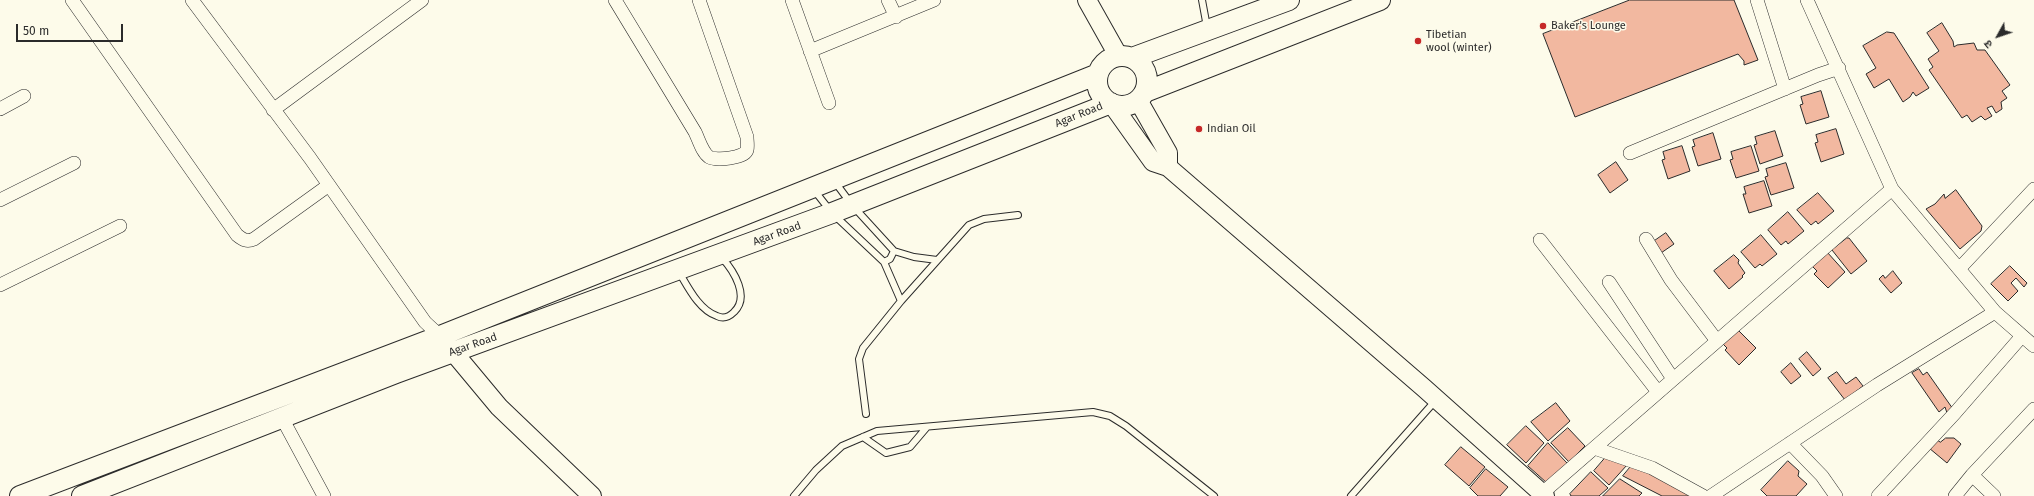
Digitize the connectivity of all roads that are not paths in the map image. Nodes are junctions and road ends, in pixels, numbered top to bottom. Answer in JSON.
{"nodes":[{"id":1,"x":72,"y":0,"type":"edge"},
{"id":2,"x":192,"y":0,"type":"edge"},
{"id":3,"x":422,"y":0,"type":"edge"},
{"id":4,"x":615,"y":0,"type":"edge"},
{"id":5,"x":699,"y":0,"type":"edge"},
{"id":6,"x":792,"y":0,"type":"edge"},
{"id":7,"x":888,"y":0,"type":"edge"},
{"id":8,"x":934,"y":0,"type":"edge"},
{"id":9,"x":1087,"y":0,"type":"edge"},
{"id":10,"x":1202,"y":0,"type":"edge"},
{"id":11,"x":1289,"y":0,"type":"edge"},
{"id":12,"x":1380,"y":0,"type":"edge"},
{"id":13,"x":1757,"y":0,"type":"edge"},
{"id":14,"x":1807,"y":0,"type":"edge"},
{"id":15,"x":896,"y":17,"type":"junction"},
{"id":16,"x":1208,"y":30,"type":"junction"},
{"id":17,"x":810,"y":51,"type":"junction"},
{"id":18,"x":1126,"y":57,"type":"junction"},
{"id":19,"x":1839,"y":68,"type":"junction"},
{"id":20,"x":1098,"y":74,"type":"junction"},
{"id":21,"x":1785,"y":89,"type":"junction"},
{"id":22,"x":24,"y":96,"type":"dead end"},
{"id":23,"x":1142,"y":96,"type":"junction"},
{"id":24,"x":829,"y":103,"type":"dead end"},
{"id":25,"x":1110,"y":103,"type":"junction"},
{"id":26,"x":0,"y":109,"type":"edge"},
{"id":27,"x":273,"y":110,"type":"junction"},
{"id":28,"x":1630,"y":153,"type":"dead end"},
{"id":29,"x":74,"y":163,"type":"dead end"},
{"id":30,"x":1168,"y":167,"type":"junction"},
{"id":31,"x":834,"y":180,"type":"junction"},
{"id":32,"x":329,"y":186,"type":"junction"},
{"id":33,"x":813,"y":189,"type":"junction"},
{"id":34,"x":1892,"y":189,"type":"junction"},
{"id":35,"x":2034,"y":190,"type":"edge"},
{"id":36,"x":0,"y":200,"type":"edge"},
{"id":37,"x":852,"y":205,"type":"junction"},
{"id":38,"x":832,"y":213,"type":"junction"},
{"id":39,"x":1018,"y":215,"type":"dead end"},
{"id":40,"x":120,"y":226,"type":"dead end"},
{"id":41,"x":1646,"y":239,"type":"dead end"},
{"id":42,"x":1540,"y":240,"type":"dead end"},
{"id":43,"x":894,"y":251,"type":"junction"},
{"id":44,"x":719,"y":255,"type":"junction"},
{"id":45,"x":937,"y":260,"type":"junction"},
{"id":46,"x":884,"y":262,"type":"junction"},
{"id":47,"x":1960,"y":269,"type":"junction"},
{"id":48,"x":678,"y":271,"type":"junction"},
{"id":49,"x":590,"y":277,"type":"junction"},
{"id":50,"x":1609,"y":282,"type":"dead end"},
{"id":51,"x":0,"y":285,"type":"edge"},
{"id":52,"x":599,"y":300,"type":"junction"},
{"id":53,"x":902,"y":301,"type":"junction"},
{"id":54,"x":1995,"y":312,"type":"junction"},
{"id":55,"x":431,"y":333,"type":"junction"},
{"id":56,"x":2022,"y":336,"type":"junction"},
{"id":57,"x":1717,"y":341,"type":"junction"},
{"id":58,"x":2034,"y":346,"type":"edge"},
{"id":59,"x":447,"y":355,"type":"junction"},
{"id":60,"x":1673,"y":380,"type":"junction"},
{"id":61,"x":1658,"y":392,"type":"junction"},
{"id":62,"x":1437,"y":400,"type":"junction"},
{"id":63,"x":2034,"y":409,"type":"edge"},
{"id":64,"x":866,"y":414,"type":"dead end"},
{"id":65,"x":282,"y":418,"type":"junction"},
{"id":66,"x":927,"y":427,"type":"junction"},
{"id":67,"x":863,"y":437,"type":"junction"},
{"id":68,"x":1790,"y":443,"type":"junction"},
{"id":69,"x":1594,"y":448,"type":"junction"},
{"id":70,"x":1972,"y":475,"type":"junction"},
{"id":71,"x":1542,"y":495,"type":"edge"},
{"id":72,"x":20,"y":496,"type":"edge"},
{"id":73,"x":82,"y":496,"type":"edge"},
{"id":74,"x":324,"y":496,"type":"edge"},
{"id":75,"x":575,"y":496,"type":"edge"},
{"id":76,"x":592,"y":496,"type":"edge"},
{"id":77,"x":794,"y":496,"type":"edge"},
{"id":78,"x":1214,"y":496,"type":"edge"},
{"id":79,"x":1350,"y":496,"type":"edge"},
{"id":80,"x":1703,"y":496,"type":"edge"},
{"id":81,"x":1711,"y":496,"type":"edge"},
{"id":82,"x":1836,"y":496,"type":"edge"},
{"id":83,"x":1878,"y":496,"type":"edge"},
{"id":84,"x":1956,"y":496,"type":"edge"},
{"id":85,"x":1994,"y":496,"type":"edge"}],
"edges":[{"from":1,"to":32,"type":"street"},
{"from":2,"to":27,"type":"street"},
{"from":3,"to":27,"type":"street"},
{"from":4,"to":5,"type":"street"},
{"from":6,"to":17,"type":"street"},
{"from":7,"to":15,"type":"street"},
{"from":8,"to":15,"type":"street"},
{"from":9,"to":18,"type":"street"},
{"from":10,"to":16,"type":"lane"},
{"from":11,"to":16,"type":"main road"},
{"from":12,"to":23,"type":"main road","name":"Agar Road"},
{"from":13,"to":21,"type":"street"},
{"from":14,"to":19,"type":"street"},
{"from":15,"to":17,"type":"street"},
{"from":16,"to":18,"type":"main road"},
{"from":17,"to":24,"type":"street"},
{"from":18,"to":20,"type":"main road"},
{"from":18,"to":23,"type":"main road"},
{"from":19,"to":21,"type":"street"},
{"from":19,"to":34,"type":"street"},
{"from":20,"to":25,"type":"main road","name":"Agar Road"},
{"from":20,"to":31,"type":"main road"},
{"from":21,"to":28,"type":"street"},
{"from":22,"to":26,"type":"street"},
{"from":23,"to":25,"type":"main road","name":"Agar Road"},
{"from":23,"to":30,"type":"street"},
{"from":25,"to":30,"type":"street"},
{"from":25,"to":37,"type":"main road","name":"Agar Road"},
{"from":27,"to":32,"type":"street"},
{"from":29,"to":36,"type":"street"},
{"from":30,"to":62,"type":"street"},
{"from":31,"to":33,"type":"main road"},
{"from":31,"to":37,"type":"lane"},
{"from":32,"to":55,"type":"street"},
{"from":33,"to":38,"type":"lane"},
{"from":33,"to":49,"type":"main road"},
{"from":34,"to":47,"type":"street"},
{"from":34,"to":57,"type":"street"},
{"from":35,"to":47,"type":"street"},
{"from":37,"to":38,"type":"main road","name":"Agar Road"},
{"from":37,"to":43,"type":"lane"},
{"from":38,"to":44,"type":"main road","name":"Agar Road"},
{"from":38,"to":46,"type":"lane"},
{"from":39,"to":45,"type":"lane"},
{"from":40,"to":51,"type":"street"},
{"from":41,"to":57,"type":"street"},
{"from":42,"to":61,"type":"street"},
{"from":43,"to":45,"type":"lane"},
{"from":43,"to":46,"type":"lane"},
{"from":44,"to":48,"type":"main road","name":"Agar Road"},
{"from":44,"to":48,"type":"lane"},
{"from":45,"to":53,"type":"lane"},
{"from":46,"to":53,"type":"lane"},
{"from":47,"to":54,"type":"street"},
{"from":48,"to":52,"type":"main road","name":"Agar Road"},
{"from":49,"to":52,"type":"main road"},
{"from":49,"to":55,"type":"main road"},
{"from":50,"to":60,"type":"street"},
{"from":52,"to":59,"type":"main road","name":"Agar Road"},
{"from":53,"to":64,"type":"lane"},
{"from":54,"to":56,"type":"street"},
{"from":54,"to":68,"type":"street"},
{"from":55,"to":59,"type":"street"},
{"from":55,"to":72,"type":"main road"},
{"from":56,"to":58,"type":"street"},
{"from":56,"to":83,"type":"street"},
{"from":57,"to":60,"type":"street"},
{"from":59,"to":65,"type":"main road","name":"Agar Road"},
{"from":59,"to":75,"type":"street"},
{"from":59,"to":76,"type":"street"},
{"from":60,"to":61,"type":"street"},
{"from":61,"to":69,"type":"street"},
{"from":62,"to":71,"type":"street"},
{"from":62,"to":79,"type":"lane"},
{"from":63,"to":70,"type":"street"},
{"from":65,"to":73,"type":"main road","name":"Agar Road"},
{"from":65,"to":74,"type":"street"},
{"from":66,"to":67,"type":"lane"},
{"from":66,"to":67,"type":"lane"},
{"from":66,"to":78,"type":"lane"},
{"from":67,"to":77,"type":"lane"},
{"from":68,"to":81,"type":"street"},
{"from":68,"to":82,"type":"street"},
{"from":69,"to":71,"type":"street"},
{"from":69,"to":80,"type":"street"},
{"from":70,"to":84,"type":"street"},
{"from":70,"to":85,"type":"street"}]}
